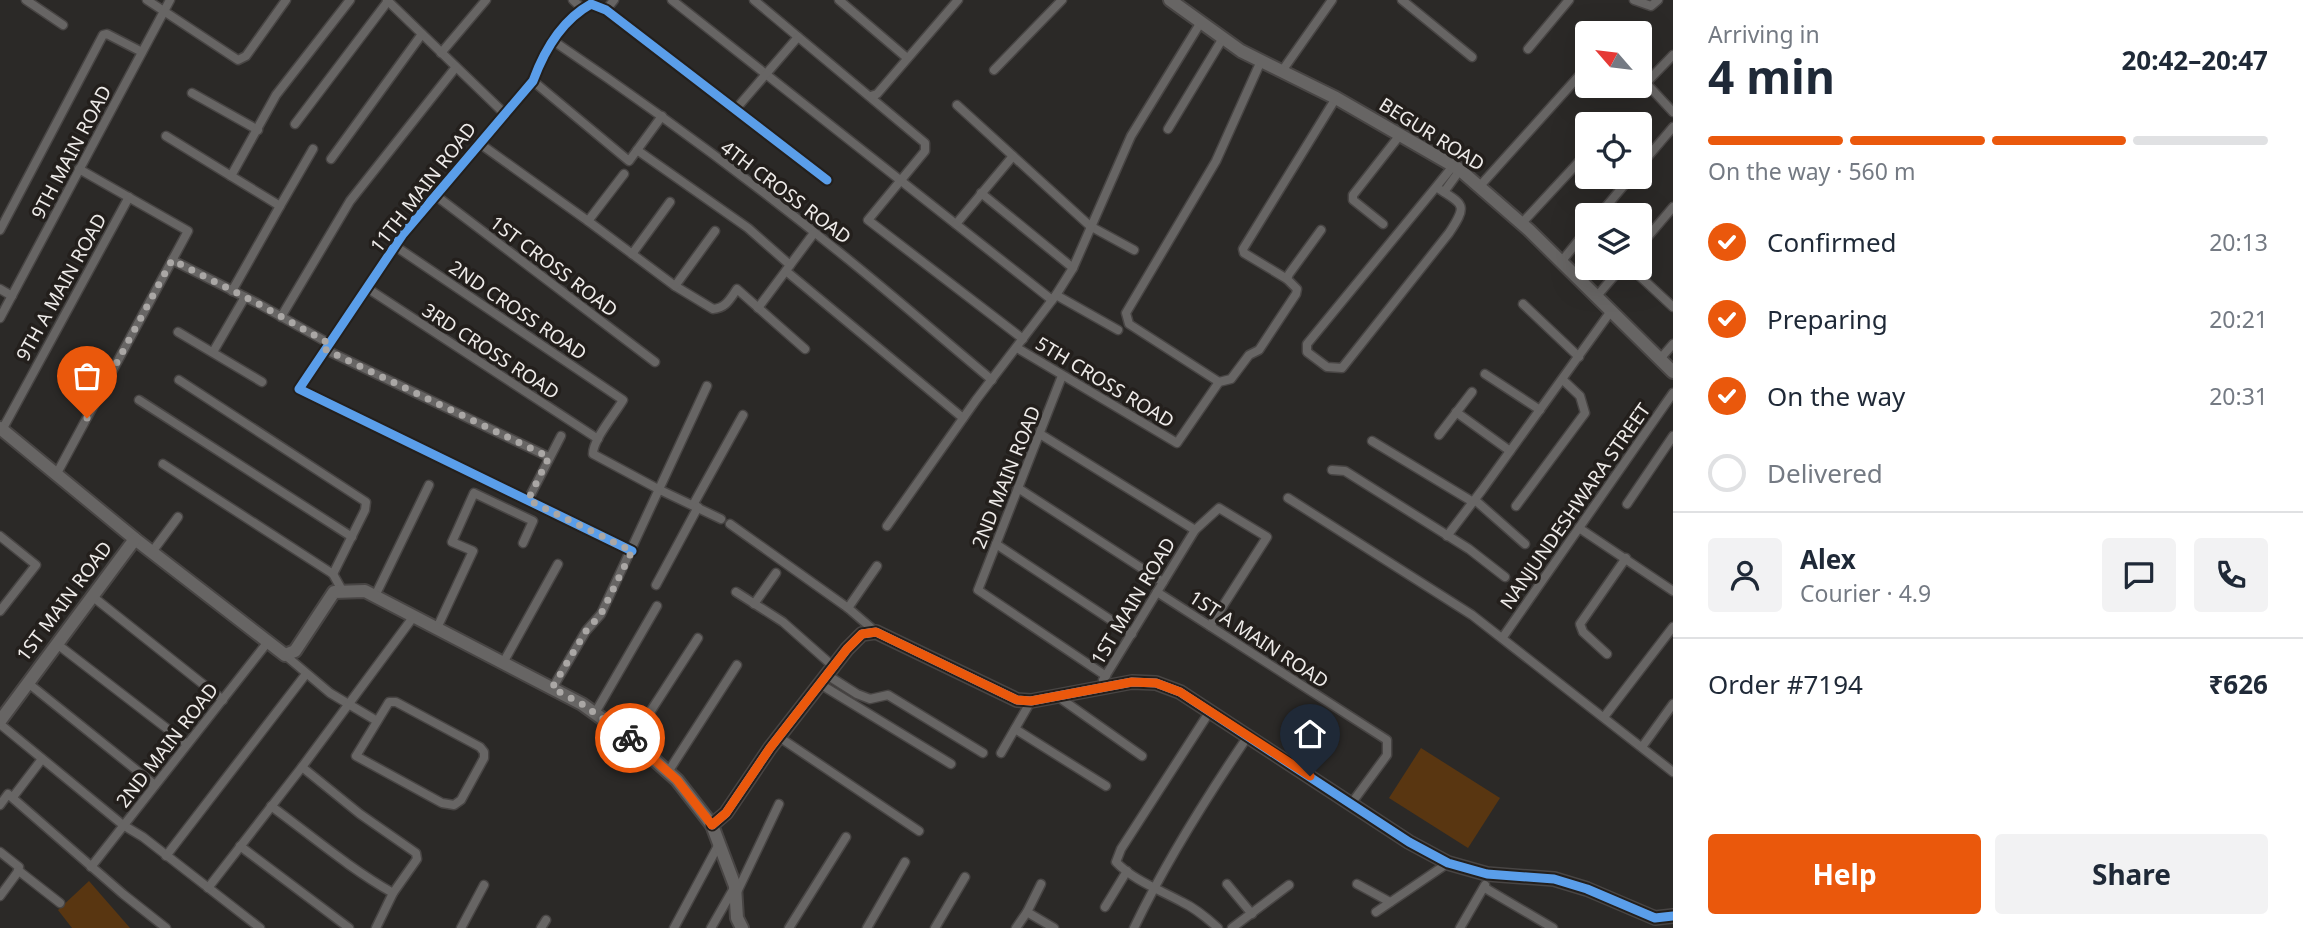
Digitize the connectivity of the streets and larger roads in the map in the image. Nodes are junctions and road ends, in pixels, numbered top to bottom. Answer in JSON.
{"nodes":[{"id":1,"x":26,"y":0,"type":"edge"},
{"id":2,"x":147,"y":0,"type":"edge"},
{"id":3,"x":170,"y":0,"type":"edge"},
{"id":4,"x":286,"y":0,"type":"edge"},
{"id":5,"x":350,"y":0,"type":"edge"},
{"id":6,"x":486,"y":0,"type":"edge"},
{"id":7,"x":573,"y":0,"type":"edge"},
{"id":8,"x":614,"y":0,"type":"edge"},
{"id":9,"x":672,"y":0,"type":"edge"},
{"id":10,"x":754,"y":0,"type":"edge"},
{"id":11,"x":839,"y":0,"type":"edge"},
{"id":12,"x":958,"y":0,"type":"edge"},
{"id":13,"x":1062,"y":0,"type":"edge"},
{"id":14,"x":1170,"y":0,"type":"edge"},
{"id":15,"x":1332,"y":0,"type":"edge"},
{"id":16,"x":1402,"y":0,"type":"edge"},
{"id":17,"x":1569,"y":0,"type":"edge"},
{"id":18,"x":1634,"y":0,"type":"edge"},
{"id":19,"x":1658,"y":0,"type":"edge"},
{"id":20,"x":387,"y":1,"type":"edge"},
{"id":21,"x":583,"y":9,"type":"junction"},
{"id":22,"x":164,"y":10,"type":"junction"},
{"id":23,"x":606,"y":10,"type":"junction"},
{"id":24,"x":1201,"y":22,"type":"junction"},
{"id":25,"x":63,"y":25,"type":"dead end"},
{"id":26,"x":422,"y":34,"type":"junction"},
{"id":27,"x":798,"y":37,"type":"junction"},
{"id":28,"x":1223,"y":38,"type":"junction"},
{"id":29,"x":552,"y":40,"type":"junction"},
{"id":30,"x":1528,"y":49,"type":"dead end"},
{"id":31,"x":142,"y":52,"type":"junction"},
{"id":32,"x":441,"y":53,"type":"junction"},
{"id":33,"x":1673,"y":55,"type":"edge"},
{"id":34,"x":1472,"y":57,"type":"dead end"},
{"id":35,"x":907,"y":58,"type":"junction"},
{"id":36,"x":1261,"y":61,"type":"junction"},
{"id":37,"x":456,"y":67,"type":"junction"},
{"id":38,"x":994,"y":70,"type":"dead end"},
{"id":39,"x":1282,"y":71,"type":"junction"},
{"id":40,"x":765,"y":74,"type":"junction"},
{"id":41,"x":1575,"y":80,"type":"edge"},
{"id":42,"x":533,"y":81,"type":"junction"},
{"id":43,"x":192,"y":93,"type":"dead end"},
{"id":44,"x":871,"y":96,"type":"junction"},
{"id":45,"x":1336,"y":98,"type":"junction"},
{"id":46,"x":957,"y":105,"type":"dead end"},
{"id":47,"x":735,"y":110,"type":"junction"},
{"id":48,"x":1673,"y":112,"type":"edge"},
{"id":49,"x":504,"y":113,"type":"junction"},
{"id":50,"x":662,"y":116,"type":"junction"},
{"id":51,"x":295,"y":124,"type":"dead end"},
{"id":52,"x":1673,"y":127,"type":"edge"},
{"id":53,"x":1168,"y":129,"type":"dead end"},
{"id":54,"x":258,"y":130,"type":"junction"},
{"id":55,"x":1400,"y":135,"type":"junction"},
{"id":56,"x":166,"y":136,"type":"dead end"},
{"id":57,"x":479,"y":143,"type":"junction"},
{"id":58,"x":313,"y":149,"type":"dead end"},
{"id":59,"x":637,"y":150,"type":"junction"},
{"id":60,"x":1652,"y":152,"type":"edge"},
{"id":61,"x":1013,"y":156,"type":"junction"},
{"id":62,"x":331,"y":159,"type":"dead end"},
{"id":63,"x":1575,"y":166,"type":"edge"},
{"id":64,"x":1457,"y":168,"type":"junction"},
{"id":65,"x":79,"y":169,"type":"junction"},
{"id":66,"x":624,"y":174,"type":"dead end"},
{"id":67,"x":231,"y":176,"type":"junction"},
{"id":68,"x":827,"y":180,"type":"dead end"},
{"id":69,"x":899,"y":180,"type":"junction"},
{"id":70,"x":1479,"y":187,"type":"junction"},
{"id":71,"x":1440,"y":189,"type":"junction"},
{"id":72,"x":1621,"y":189,"type":"edge"},
{"id":73,"x":981,"y":193,"type":"junction"},
{"id":74,"x":435,"y":195,"type":"junction"},
{"id":75,"x":128,"y":197,"type":"junction"},
{"id":76,"x":670,"y":202,"type":"dead end"},
{"id":77,"x":1609,"y":203,"type":"edge"},
{"id":78,"x":281,"y":206,"type":"junction"},
{"id":79,"x":1673,"y":207,"type":"edge"},
{"id":80,"x":589,"y":221,"type":"junction"},
{"id":81,"x":1522,"y":223,"type":"junction"},
{"id":82,"x":956,"y":224,"type":"junction"},
{"id":83,"x":1382,"y":224,"type":"dead end"},
{"id":84,"x":1090,"y":226,"type":"junction"},
{"id":85,"x":0,"y":230,"type":"edge"},
{"id":86,"x":1321,"y":230,"type":"dead end"},
{"id":87,"x":715,"y":231,"type":"dead end"},
{"id":88,"x":1652,"y":232,"type":"edge"},
{"id":89,"x":814,"y":233,"type":"junction"},
{"id":90,"x":1575,"y":244,"type":"edge"},
{"id":91,"x":395,"y":246,"type":"junction"},
{"id":92,"x":1135,"y":250,"type":"dead end"},
{"id":93,"x":632,"y":254,"type":"junction"},
{"id":94,"x":172,"y":260,"type":"junction"},
{"id":95,"x":1561,"y":261,"type":"junction"},
{"id":96,"x":788,"y":268,"type":"junction"},
{"id":97,"x":1073,"y":268,"type":"junction"},
{"id":98,"x":1287,"y":279,"type":"junction"},
{"id":99,"x":1611,"y":280,"type":"edge"},
{"id":100,"x":1643,"y":280,"type":"edge"},
{"id":101,"x":675,"y":286,"type":"junction"},
{"id":102,"x":367,"y":288,"type":"junction"},
{"id":103,"x":0,"y":289,"type":"edge"},
{"id":104,"x":232,"y":291,"type":"junction"},
{"id":105,"x":12,"y":296,"type":"junction"},
{"id":106,"x":1597,"y":296,"type":"junction"},
{"id":107,"x":245,"y":297,"type":"junction"},
{"id":108,"x":1054,"y":297,"type":"junction"},
{"id":109,"x":1523,"y":304,"type":"dead end"},
{"id":110,"x":1673,"y":307,"type":"edge"},
{"id":111,"x":758,"y":308,"type":"junction"},
{"id":112,"x":1611,"y":311,"type":"junction"},
{"id":113,"x":281,"y":317,"type":"junction"},
{"id":114,"x":0,"y":318,"type":"edge"},
{"id":115,"x":1118,"y":330,"type":"dead end"},
{"id":116,"x":178,"y":332,"type":"dead end"},
{"id":117,"x":1023,"y":340,"type":"junction"},
{"id":118,"x":1673,"y":344,"type":"edge"},
{"id":119,"x":328,"y":347,"type":"junction"},
{"id":120,"x":1017,"y":348,"type":"junction"},
{"id":121,"x":805,"y":349,"type":"dead end"},
{"id":122,"x":213,"y":352,"type":"junction"},
{"id":123,"x":1579,"y":356,"type":"junction"},
{"id":124,"x":1660,"y":359,"type":"junction"},
{"id":125,"x":654,"y":362,"type":"dead end"},
{"id":126,"x":1673,"y":372,"type":"edge"},
{"id":127,"x":1485,"y":373,"type":"dead end"},
{"id":128,"x":1062,"y":376,"type":"junction"},
{"id":129,"x":179,"y":380,"type":"dead end"},
{"id":130,"x":992,"y":380,"type":"junction"},
{"id":131,"x":1563,"y":380,"type":"junction"},
{"id":132,"x":262,"y":382,"type":"dead end"},
{"id":133,"x":1219,"y":382,"type":"junction"},
{"id":134,"x":707,"y":386,"type":"dead end"},
{"id":135,"x":1472,"y":392,"type":"dead end"},
{"id":136,"x":1673,"y":393,"type":"edge"},
{"id":137,"x":139,"y":400,"type":"dead end"},
{"id":138,"x":1540,"y":410,"type":"junction"},
{"id":139,"x":1456,"y":412,"type":"junction"},
{"id":140,"x":743,"y":415,"type":"dead end"},
{"id":141,"x":963,"y":418,"type":"junction"},
{"id":142,"x":1,"y":429,"type":"edge"},
{"id":143,"x":1041,"y":434,"type":"junction"},
{"id":144,"x":1439,"y":435,"type":"dead end"},
{"id":145,"x":561,"y":436,"type":"dead end"},
{"id":146,"x":1673,"y":436,"type":"edge"},
{"id":147,"x":598,"y":439,"type":"junction"},
{"id":148,"x":1372,"y":441,"type":"dead end"},
{"id":149,"x":1510,"y":451,"type":"junction"},
{"id":150,"x":549,"y":457,"type":"junction"},
{"id":151,"x":163,"y":464,"type":"dead end"},
{"id":152,"x":1332,"y":470,"type":"dead end"},
{"id":153,"x":56,"y":475,"type":"junction"},
{"id":154,"x":429,"y":485,"type":"dead end"},
{"id":155,"x":1018,"y":488,"type":"junction"},
{"id":156,"x":660,"y":490,"type":"junction"},
{"id":157,"x":1288,"y":498,"type":"dead end"},
{"id":158,"x":528,"y":500,"type":"junction"},
{"id":159,"x":1474,"y":501,"type":"junction"},
{"id":160,"x":1627,"y":505,"type":"dead end"},
{"id":161,"x":696,"y":506,"type":"junction"},
{"id":162,"x":1516,"y":506,"type":"dead end"},
{"id":163,"x":177,"y":517,"type":"dead end"},
{"id":164,"x":721,"y":519,"type":"dead end"},
{"id":165,"x":730,"y":524,"type":"dead end"},
{"id":166,"x":887,"y":526,"type":"dead end"},
{"id":167,"x":1579,"y":528,"type":"junction"},
{"id":168,"x":1195,"y":530,"type":"junction"},
{"id":169,"x":0,"y":536,"type":"edge"},
{"id":170,"x":1447,"y":536,"type":"junction"},
{"id":171,"x":352,"y":537,"type":"junction"},
{"id":172,"x":135,"y":539,"type":"junction"},
{"id":173,"x":523,"y":543,"type":"dead end"},
{"id":174,"x":996,"y":544,"type":"junction"},
{"id":175,"x":1525,"y":544,"type":"dead end"},
{"id":176,"x":632,"y":551,"type":"junction"},
{"id":177,"x":152,"y":552,"type":"junction"},
{"id":178,"x":1626,"y":558,"type":"junction"},
{"id":179,"x":558,"y":564,"type":"dead end"},
{"id":180,"x":877,"y":566,"type":"dead end"},
{"id":181,"x":776,"y":573,"type":"dead end"},
{"id":182,"x":333,"y":574,"type":"junction"},
{"id":183,"x":1505,"y":577,"type":"dead end"},
{"id":184,"x":1163,"y":582,"type":"junction"},
{"id":185,"x":656,"y":585,"type":"dead end"},
{"id":186,"x":1673,"y":590,"type":"edge"},
{"id":187,"x":343,"y":592,"type":"junction"},
{"id":188,"x":736,"y":592,"type":"dead end"},
{"id":189,"x":1157,"y":592,"type":"junction"},
{"id":190,"x":92,"y":596,"type":"junction"},
{"id":191,"x":375,"y":596,"type":"junction"},
{"id":192,"x":754,"y":604,"type":"junction"},
{"id":193,"x":656,"y":606,"type":"dead end"},
{"id":194,"x":848,"y":608,"type":"junction"},
{"id":195,"x":0,"y":611,"type":"edge"},
{"id":196,"x":414,"y":616,"type":"junction"},
{"id":197,"x":1210,"y":626,"type":"junction"},
{"id":198,"x":1673,"y":627,"type":"edge"},
{"id":199,"x":437,"y":628,"type":"junction"},
{"id":200,"x":876,"y":632,"type":"junction"},
{"id":201,"x":1132,"y":634,"type":"junction"},
{"id":202,"x":1503,"y":637,"type":"junction"},
{"id":203,"x":698,"y":638,"type":"dead end"},
{"id":204,"x":267,"y":643,"type":"junction"},
{"id":205,"x":57,"y":644,"type":"junction"},
{"id":206,"x":1607,"y":654,"type":"dead end"},
{"id":207,"x":285,"y":655,"type":"junction"},
{"id":208,"x":503,"y":663,"type":"junction"},
{"id":209,"x":737,"y":665,"type":"dead end"},
{"id":210,"x":306,"y":674,"type":"junction"},
{"id":211,"x":827,"y":675,"type":"junction"},
{"id":212,"x":1106,"y":676,"type":"junction"},
{"id":213,"x":28,"y":683,"type":"junction"},
{"id":214,"x":552,"y":688,"type":"junction"},
{"id":215,"x":1098,"y":688,"type":"junction"},
{"id":216,"x":1057,"y":696,"type":"junction"},
{"id":217,"x":223,"y":700,"type":"junction"},
{"id":218,"x":1031,"y":701,"type":"junction"},
{"id":219,"x":349,"y":704,"type":"junction"},
{"id":220,"x":1673,"y":704,"type":"edge"},
{"id":221,"x":1210,"y":711,"type":"junction"},
{"id":222,"x":595,"y":713,"type":"junction"},
{"id":223,"x":1604,"y":717,"type":"junction"},
{"id":224,"x":377,"y":721,"type":"junction"},
{"id":225,"x":0,"y":722,"type":"edge"},
{"id":226,"x":1015,"y":729,"type":"junction"},
{"id":227,"x":1248,"y":736,"type":"junction"},
{"id":228,"x":779,"y":737,"type":"junction"},
{"id":229,"x":632,"y":740,"type":"junction"},
{"id":230,"x":187,"y":744,"type":"junction"},
{"id":231,"x":1642,"y":747,"type":"junction"},
{"id":232,"x":983,"y":753,"type":"dead end"},
{"id":233,"x":1001,"y":753,"type":"dead end"},
{"id":234,"x":1142,"y":756,"type":"dead end"},
{"id":235,"x":42,"y":759,"type":"junction"},
{"id":236,"x":951,"y":765,"type":"dead end"},
{"id":237,"x":302,"y":767,"type":"junction"},
{"id":238,"x":668,"y":772,"type":"junction"},
{"id":239,"x":1673,"y":772,"type":"edge"},
{"id":240,"x":155,"y":785,"type":"junction"},
{"id":241,"x":1105,"y":786,"type":"dead end"},
{"id":242,"x":13,"y":797,"type":"junction"},
{"id":243,"x":779,"y":804,"type":"dead end"},
{"id":244,"x":1351,"y":804,"type":"junction"},
{"id":245,"x":0,"y":805,"type":"edge"},
{"id":246,"x":271,"y":806,"type":"junction"},
{"id":247,"x":123,"y":825,"type":"junction"},
{"id":248,"x":712,"y":825,"type":"junction"},
{"id":249,"x":919,"y":831,"type":"dead end"},
{"id":250,"x":846,"y":837,"type":"dead end"},
{"id":251,"x":719,"y":844,"type":"junction"},
{"id":252,"x":240,"y":846,"type":"junction"},
{"id":253,"x":0,"y":852,"type":"edge"},
{"id":254,"x":166,"y":856,"type":"junction"},
{"id":255,"x":905,"y":862,"type":"dead end"},
{"id":256,"x":1448,"y":863,"type":"junction"},
{"id":257,"x":91,"y":867,"type":"junction"},
{"id":258,"x":19,"y":871,"type":"junction"},
{"id":259,"x":1127,"y":871,"type":"junction"},
{"id":260,"x":1487,"y":874,"type":"junction"},
{"id":261,"x":965,"y":877,"type":"dead end"},
{"id":262,"x":1041,"y":884,"type":"dead end"},
{"id":263,"x":1227,"y":884,"type":"dead end"},
{"id":264,"x":1357,"y":884,"type":"dead end"},
{"id":265,"x":484,"y":885,"type":"dead end"},
{"id":266,"x":1289,"y":886,"type":"dead end"},
{"id":267,"x":208,"y":888,"type":"junction"},
{"id":268,"x":1154,"y":888,"type":"junction"},
{"id":269,"x":1485,"y":888,"type":"junction"},
{"id":270,"x":735,"y":890,"type":"junction"},
{"id":271,"x":393,"y":893,"type":"junction"},
{"id":272,"x":0,"y":896,"type":"edge"},
{"id":273,"x":1390,"y":902,"type":"junction"},
{"id":274,"x":60,"y":903,"type":"dead end"},
{"id":275,"x":1105,"y":906,"type":"dead end"},
{"id":276,"x":1027,"y":912,"type":"junction"},
{"id":277,"x":1376,"y":912,"type":"dead end"},
{"id":278,"x":1252,"y":914,"type":"junction"},
{"id":279,"x":1673,"y":916,"type":"edge"},
{"id":280,"x":166,"y":928,"type":"edge"},
{"id":281,"x":260,"y":928,"type":"edge"},
{"id":282,"x":349,"y":928,"type":"edge"},
{"id":283,"x":376,"y":928,"type":"edge"},
{"id":284,"x":461,"y":928,"type":"edge"},
{"id":285,"x":674,"y":928,"type":"edge"},
{"id":286,"x":711,"y":928,"type":"edge"},
{"id":287,"x":742,"y":928,"type":"edge"},
{"id":288,"x":789,"y":928,"type":"edge"},
{"id":289,"x":867,"y":928,"type":"edge"},
{"id":290,"x":935,"y":928,"type":"edge"},
{"id":291,"x":1016,"y":928,"type":"edge"},
{"id":292,"x":1054,"y":928,"type":"edge"},
{"id":293,"x":1134,"y":928,"type":"edge"},
{"id":294,"x":1217,"y":928,"type":"edge"},
{"id":295,"x":1232,"y":928,"type":"edge"},
{"id":296,"x":1460,"y":928,"type":"edge"},
{"id":297,"x":1553,"y":928,"type":"edge"}],
"edges":[{"from":1,"to":25,"type":"street"},
{"from":2,"to":22,"type":"street"},
{"from":3,"to":22,"type":"street","name":"9TH MAIN ROAD"},
{"from":4,"to":22,"type":"street"},
{"from":5,"to":54,"type":"street"},
{"from":6,"to":32,"type":"street"},
{"from":7,"to":21,"type":"street"},
{"from":8,"to":23,"type":"street"},
{"from":9,"to":40,"type":"street"},
{"from":10,"to":27,"type":"street"},
{"from":11,"to":35,"type":"street"},
{"from":12,"to":35,"type":"street"},
{"from":13,"to":38,"type":"street"},
{"from":14,"to":24,"type":"street","name":"BEGUR ROAD"},
{"from":15,"to":39,"type":"street"},
{"from":16,"to":34,"type":"street"},
{"from":17,"to":30,"type":"street"},
{"from":18,"to":19,"type":"street"},
{"from":20,"to":26,"type":"street"},
{"from":20,"to":51,"type":"street"},
{"from":21,"to":23,"type":"street"},
{"from":21,"to":29,"type":"street","name":"11TH MAIN ROAD"},
{"from":22,"to":31,"type":"street","name":"9TH MAIN ROAD"},
{"from":23,"to":47,"type":"street"},
{"from":24,"to":28,"type":"street","name":"BEGUR ROAD"},
{"from":24,"to":84,"type":"street"},
{"from":26,"to":32,"type":"street"},
{"from":26,"to":62,"type":"street"},
{"from":27,"to":40,"type":"street"},
{"from":27,"to":44,"type":"street"},
{"from":28,"to":36,"type":"street","name":"BEGUR ROAD"},
{"from":28,"to":53,"type":"street"},
{"from":29,"to":42,"type":"street","name":"11TH MAIN ROAD"},
{"from":29,"to":50,"type":"street","name":"4TH CROSS ROAD"},
{"from":31,"to":65,"type":"street","name":"9TH MAIN ROAD"},
{"from":31,"to":85,"type":"street"},
{"from":32,"to":37,"type":"street"},
{"from":33,"to":48,"type":"street"},
{"from":35,"to":44,"type":"street"},
{"from":36,"to":39,"type":"street","name":"BEGUR ROAD"},
{"from":36,"to":133,"type":"street"},
{"from":37,"to":49,"type":"street"},
{"from":37,"to":113,"type":"street"},
{"from":39,"to":45,"type":"street","name":"BEGUR ROAD"},
{"from":40,"to":47,"type":"street"},
{"from":40,"to":69,"type":"street"},
{"from":41,"to":70,"type":"street"},
{"from":42,"to":49,"type":"street","name":"11TH MAIN ROAD"},
{"from":42,"to":59,"type":"street"},
{"from":43,"to":54,"type":"street"},
{"from":44,"to":69,"type":"street"},
{"from":45,"to":55,"type":"street","name":"BEGUR ROAD"},
{"from":45,"to":98,"type":"street"},
{"from":46,"to":61,"type":"street"},
{"from":47,"to":68,"type":"street"},
{"from":49,"to":57,"type":"street","name":"11TH MAIN ROAD"},
{"from":50,"to":59,"type":"street"},
{"from":50,"to":89,"type":"street","name":"4TH CROSS ROAD"},
{"from":52,"to":60,"type":"street"},
{"from":54,"to":67,"type":"street"},
{"from":55,"to":64,"type":"street","name":"BEGUR ROAD"},
{"from":55,"to":83,"type":"street"},
{"from":56,"to":67,"type":"street"},
{"from":57,"to":74,"type":"street","name":"11TH MAIN ROAD"},
{"from":57,"to":80,"type":"street"},
{"from":58,"to":78,"type":"street"},
{"from":59,"to":96,"type":"street"},
{"from":61,"to":73,"type":"street"},
{"from":61,"to":84,"type":"street"},
{"from":63,"to":81,"type":"street"},
{"from":64,"to":70,"type":"street","name":"BEGUR ROAD"},
{"from":64,"to":71,"type":"street"},
{"from":65,"to":75,"type":"street"},
{"from":65,"to":105,"type":"street","name":"9TH MAIN ROAD"},
{"from":66,"to":80,"type":"street"},
{"from":67,"to":78,"type":"street"},
{"from":69,"to":82,"type":"street"},
{"from":69,"to":117,"type":"street"},
{"from":70,"to":81,"type":"street","name":"BEGUR ROAD"},
{"from":71,"to":71,"type":"street"},
{"from":72,"to":77,"type":"street"},
{"from":73,"to":82,"type":"street"},
{"from":73,"to":97,"type":"street"},
{"from":74,"to":91,"type":"street","name":"11TH MAIN ROAD"},
{"from":74,"to":125,"type":"street","name":"1ST CROSS ROAD"},
{"from":75,"to":94,"type":"street"},
{"from":75,"to":142,"type":"street","name":"9TH A MAIN ROAD"},
{"from":76,"to":93,"type":"street"},
{"from":78,"to":104,"type":"street"},
{"from":79,"to":88,"type":"street"},
{"from":80,"to":93,"type":"street"},
{"from":81,"to":95,"type":"street","name":"BEGUR ROAD"},
{"from":82,"to":108,"type":"street"},
{"from":84,"to":92,"type":"street"},
{"from":84,"to":97,"type":"street"},
{"from":86,"to":98,"type":"street"},
{"from":87,"to":101,"type":"street"},
{"from":89,"to":96,"type":"street"},
{"from":89,"to":130,"type":"street","name":"4TH CROSS ROAD"},
{"from":90,"to":95,"type":"street"},
{"from":91,"to":102,"type":"street","name":"11TH MAIN ROAD"},
{"from":91,"to":147,"type":"street","name":"2ND CROSS ROAD"},
{"from":93,"to":101,"type":"street"},
{"from":94,"to":104,"type":"street"},
{"from":94,"to":153,"type":"street"},
{"from":95,"to":106,"type":"street","name":"BEGUR ROAD"},
{"from":96,"to":111,"type":"street"},
{"from":96,"to":141,"type":"street"},
{"from":97,"to":108,"type":"street"},
{"from":98,"to":133,"type":"street"},
{"from":99,"to":106,"type":"street"},
{"from":100,"to":110,"type":"street"},
{"from":101,"to":111,"type":"street"},
{"from":102,"to":119,"type":"street","name":"11TH MAIN ROAD"},
{"from":102,"to":147,"type":"street","name":"3RD CROSS ROAD"},
{"from":103,"to":105,"type":"street"},
{"from":104,"to":107,"type":"street"},
{"from":105,"to":114,"type":"street","name":"9TH MAIN ROAD"},
{"from":106,"to":112,"type":"street","name":"BEGUR ROAD"},
{"from":107,"to":113,"type":"street"},
{"from":107,"to":122,"type":"street"},
{"from":108,"to":115,"type":"street"},
{"from":108,"to":117,"type":"street"},
{"from":109,"to":123,"type":"street"},
{"from":111,"to":121,"type":"street"},
{"from":112,"to":123,"type":"street"},
{"from":112,"to":124,"type":"street","name":"BEGUR ROAD"},
{"from":113,"to":119,"type":"street"},
{"from":116,"to":122,"type":"street"},
{"from":117,"to":120,"type":"street"},
{"from":118,"to":124,"type":"street"},
{"from":119,"to":150,"type":"street"},
{"from":119,"to":158,"type":"street","name":"11TH MAIN ROAD"},
{"from":120,"to":128,"type":"street","name":"5TH CROSS ROAD"},
{"from":120,"to":130,"type":"street"},
{"from":122,"to":132,"type":"street"},
{"from":123,"to":131,"type":"street"},
{"from":124,"to":126,"type":"street","name":"BEGUR ROAD"},
{"from":127,"to":138,"type":"street"},
{"from":128,"to":133,"type":"street","name":"5TH CROSS ROAD"},
{"from":128,"to":143,"type":"street","name":"2ND MAIN ROAD"},
{"from":129,"to":171,"type":"street"},
{"from":130,"to":141,"type":"street"},
{"from":131,"to":138,"type":"street"},
{"from":131,"to":162,"type":"street"},
{"from":134,"to":156,"type":"street"},
{"from":135,"to":139,"type":"street"},
{"from":136,"to":167,"type":"street","name":"NANJUNDESHWARA STREET"},
{"from":137,"to":171,"type":"street"},
{"from":138,"to":149,"type":"street"},
{"from":139,"to":144,"type":"street"},
{"from":139,"to":149,"type":"street"},
{"from":140,"to":161,"type":"street"},
{"from":141,"to":166,"type":"street"},
{"from":142,"to":153,"type":"street"},
{"from":143,"to":155,"type":"street","name":"2ND MAIN ROAD"},
{"from":143,"to":168,"type":"street"},
{"from":145,"to":150,"type":"street"},
{"from":146,"to":160,"type":"street"},
{"from":147,"to":156,"type":"street"},
{"from":148,"to":159,"type":"street"},
{"from":149,"to":159,"type":"street"},
{"from":150,"to":158,"type":"street"},
{"from":151,"to":182,"type":"street"},
{"from":152,"to":170,"type":"street"},
{"from":153,"to":172,"type":"street"},
{"from":154,"to":191,"type":"street"},
{"from":155,"to":174,"type":"street","name":"2ND MAIN ROAD"},
{"from":155,"to":184,"type":"street"},
{"from":156,"to":161,"type":"street"},
{"from":156,"to":176,"type":"street"},
{"from":157,"to":202,"type":"street"},
{"from":158,"to":176,"type":"street"},
{"from":159,"to":170,"type":"street"},
{"from":159,"to":175,"type":"street"},
{"from":161,"to":164,"type":"street"},
{"from":161,"to":185,"type":"street"},
{"from":163,"to":177,"type":"street"},
{"from":165,"to":194,"type":"street"},
{"from":167,"to":178,"type":"street"},
{"from":167,"to":202,"type":"street","name":"NANJUNDESHWARA STREET"},
{"from":168,"to":184,"type":"street","name":"1ST MAIN ROAD"},
{"from":168,"to":197,"type":"street","name":"1ST MAIN ROAD"},
{"from":169,"to":195,"type":"street"},
{"from":170,"to":183,"type":"street"},
{"from":171,"to":182,"type":"street"},
{"from":172,"to":177,"type":"street"},
{"from":172,"to":190,"type":"street","name":"1ST MAIN ROAD"},
{"from":173,"to":199,"type":"street"},
{"from":174,"to":201,"type":"street"},
{"from":174,"to":212,"type":"street","name":"2ND MAIN ROAD"},
{"from":176,"to":214,"type":"street"},
{"from":177,"to":204,"type":"street"},
{"from":178,"to":186,"type":"street"},
{"from":178,"to":206,"type":"street"},
{"from":179,"to":208,"type":"street"},
{"from":180,"to":194,"type":"street"},
{"from":181,"to":192,"type":"street"},
{"from":182,"to":187,"type":"street"},
{"from":184,"to":189,"type":"street","name":"1ST MAIN ROAD"},
{"from":187,"to":191,"type":"street"},
{"from":187,"to":207,"type":"street"},
{"from":188,"to":192,"type":"street"},
{"from":189,"to":197,"type":"street","name":"1ST A MAIN ROAD"},
{"from":189,"to":201,"type":"street","name":"1ST MAIN ROAD"},
{"from":190,"to":205,"type":"street","name":"1ST MAIN ROAD"},
{"from":190,"to":217,"type":"street"},
{"from":191,"to":196,"type":"street"},
{"from":192,"to":211,"type":"street"},
{"from":193,"to":222,"type":"street"},
{"from":194,"to":200,"type":"street"},
{"from":196,"to":199,"type":"street"},
{"from":196,"to":219,"type":"street"},
{"from":197,"to":244,"type":"street","name":"1ST A MAIN ROAD"},
{"from":198,"to":223,"type":"street"},
{"from":199,"to":208,"type":"street"},
{"from":200,"to":211,"type":"street"},
{"from":200,"to":218,"type":"street"},
{"from":201,"to":212,"type":"street","name":"1ST MAIN ROAD"},
{"from":202,"to":223,"type":"street"},
{"from":203,"to":229,"type":"street"},
{"from":204,"to":207,"type":"street"},
{"from":204,"to":217,"type":"street","name":"2ND MAIN ROAD"},
{"from":205,"to":213,"type":"street","name":"1ST MAIN ROAD"},
{"from":205,"to":230,"type":"street"},
{"from":207,"to":210,"type":"street"},
{"from":208,"to":214,"type":"street"},
{"from":209,"to":238,"type":"street"},
{"from":210,"to":219,"type":"street"},
{"from":210,"to":254,"type":"street"},
{"from":211,"to":228,"type":"street"},
{"from":211,"to":232,"type":"street"},
{"from":211,"to":236,"type":"street"},
{"from":212,"to":215,"type":"street","name":"1ST MAIN ROAD"},
{"from":213,"to":225,"type":"street","name":"1ST MAIN ROAD"},
{"from":213,"to":240,"type":"street"},
{"from":214,"to":222,"type":"street"},
{"from":215,"to":216,"type":"street"},
{"from":215,"to":221,"type":"street"},
{"from":216,"to":218,"type":"street"},
{"from":216,"to":234,"type":"street"},
{"from":217,"to":230,"type":"street","name":"2ND MAIN ROAD"},
{"from":218,"to":226,"type":"street"},
{"from":219,"to":224,"type":"street"},
{"from":219,"to":237,"type":"street"},
{"from":220,"to":231,"type":"street"},
{"from":221,"to":227,"type":"street"},
{"from":221,"to":259,"type":"street"},
{"from":222,"to":229,"type":"street"},
{"from":223,"to":231,"type":"street"},
{"from":224,"to":224,"type":"street"},
{"from":225,"to":235,"type":"street"},
{"from":226,"to":233,"type":"street"},
{"from":226,"to":241,"type":"street"},
{"from":227,"to":244,"type":"street"},
{"from":227,"to":268,"type":"street"},
{"from":228,"to":248,"type":"street"},
{"from":228,"to":249,"type":"street"},
{"from":229,"to":238,"type":"street"},
{"from":230,"to":240,"type":"street","name":"2ND MAIN ROAD"},
{"from":231,"to":239,"type":"street"},
{"from":235,"to":242,"type":"street"},
{"from":235,"to":247,"type":"street"},
{"from":237,"to":246,"type":"street"},
{"from":237,"to":271,"type":"street"},
{"from":238,"to":248,"type":"street"},
{"from":240,"to":247,"type":"street","name":"2ND MAIN ROAD"},
{"from":242,"to":245,"type":"street"},
{"from":242,"to":257,"type":"street"},
{"from":243,"to":270,"type":"street"},
{"from":244,"to":256,"type":"street"},
{"from":246,"to":252,"type":"street"},
{"from":246,"to":271,"type":"street"},
{"from":247,"to":254,"type":"street"},
{"from":247,"to":257,"type":"street","name":"2ND MAIN ROAD"},
{"from":248,"to":251,"type":"street"},
{"from":250,"to":288,"type":"street"},
{"from":251,"to":270,"type":"street"},
{"from":251,"to":285,"type":"street"},
{"from":252,"to":267,"type":"street"},
{"from":252,"to":282,"type":"street"},
{"from":253,"to":258,"type":"street"},
{"from":254,"to":267,"type":"street"},
{"from":255,"to":289,"type":"street"},
{"from":256,"to":260,"type":"street"},
{"from":256,"to":273,"type":"street"},
{"from":257,"to":280,"type":"street"},
{"from":258,"to":272,"type":"street"},
{"from":258,"to":274,"type":"street"},
{"from":259,"to":268,"type":"street"},
{"from":259,"to":275,"type":"street"},
{"from":260,"to":269,"type":"street"},
{"from":260,"to":279,"type":"street"},
{"from":261,"to":290,"type":"street"},
{"from":262,"to":276,"type":"street"},
{"from":263,"to":278,"type":"street"},
{"from":264,"to":273,"type":"street"},
{"from":265,"to":284,"type":"street"},
{"from":266,"to":278,"type":"street"},
{"from":267,"to":281,"type":"street"},
{"from":268,"to":293,"type":"street"},
{"from":268,"to":294,"type":"street"},
{"from":269,"to":296,"type":"street"},
{"from":269,"to":297,"type":"street"},
{"from":270,"to":286,"type":"street"},
{"from":270,"to":287,"type":"street"},
{"from":271,"to":283,"type":"street"},
{"from":273,"to":277,"type":"street"},
{"from":276,"to":291,"type":"street"},
{"from":276,"to":292,"type":"street"},
{"from":278,"to":295,"type":"street"}]}
